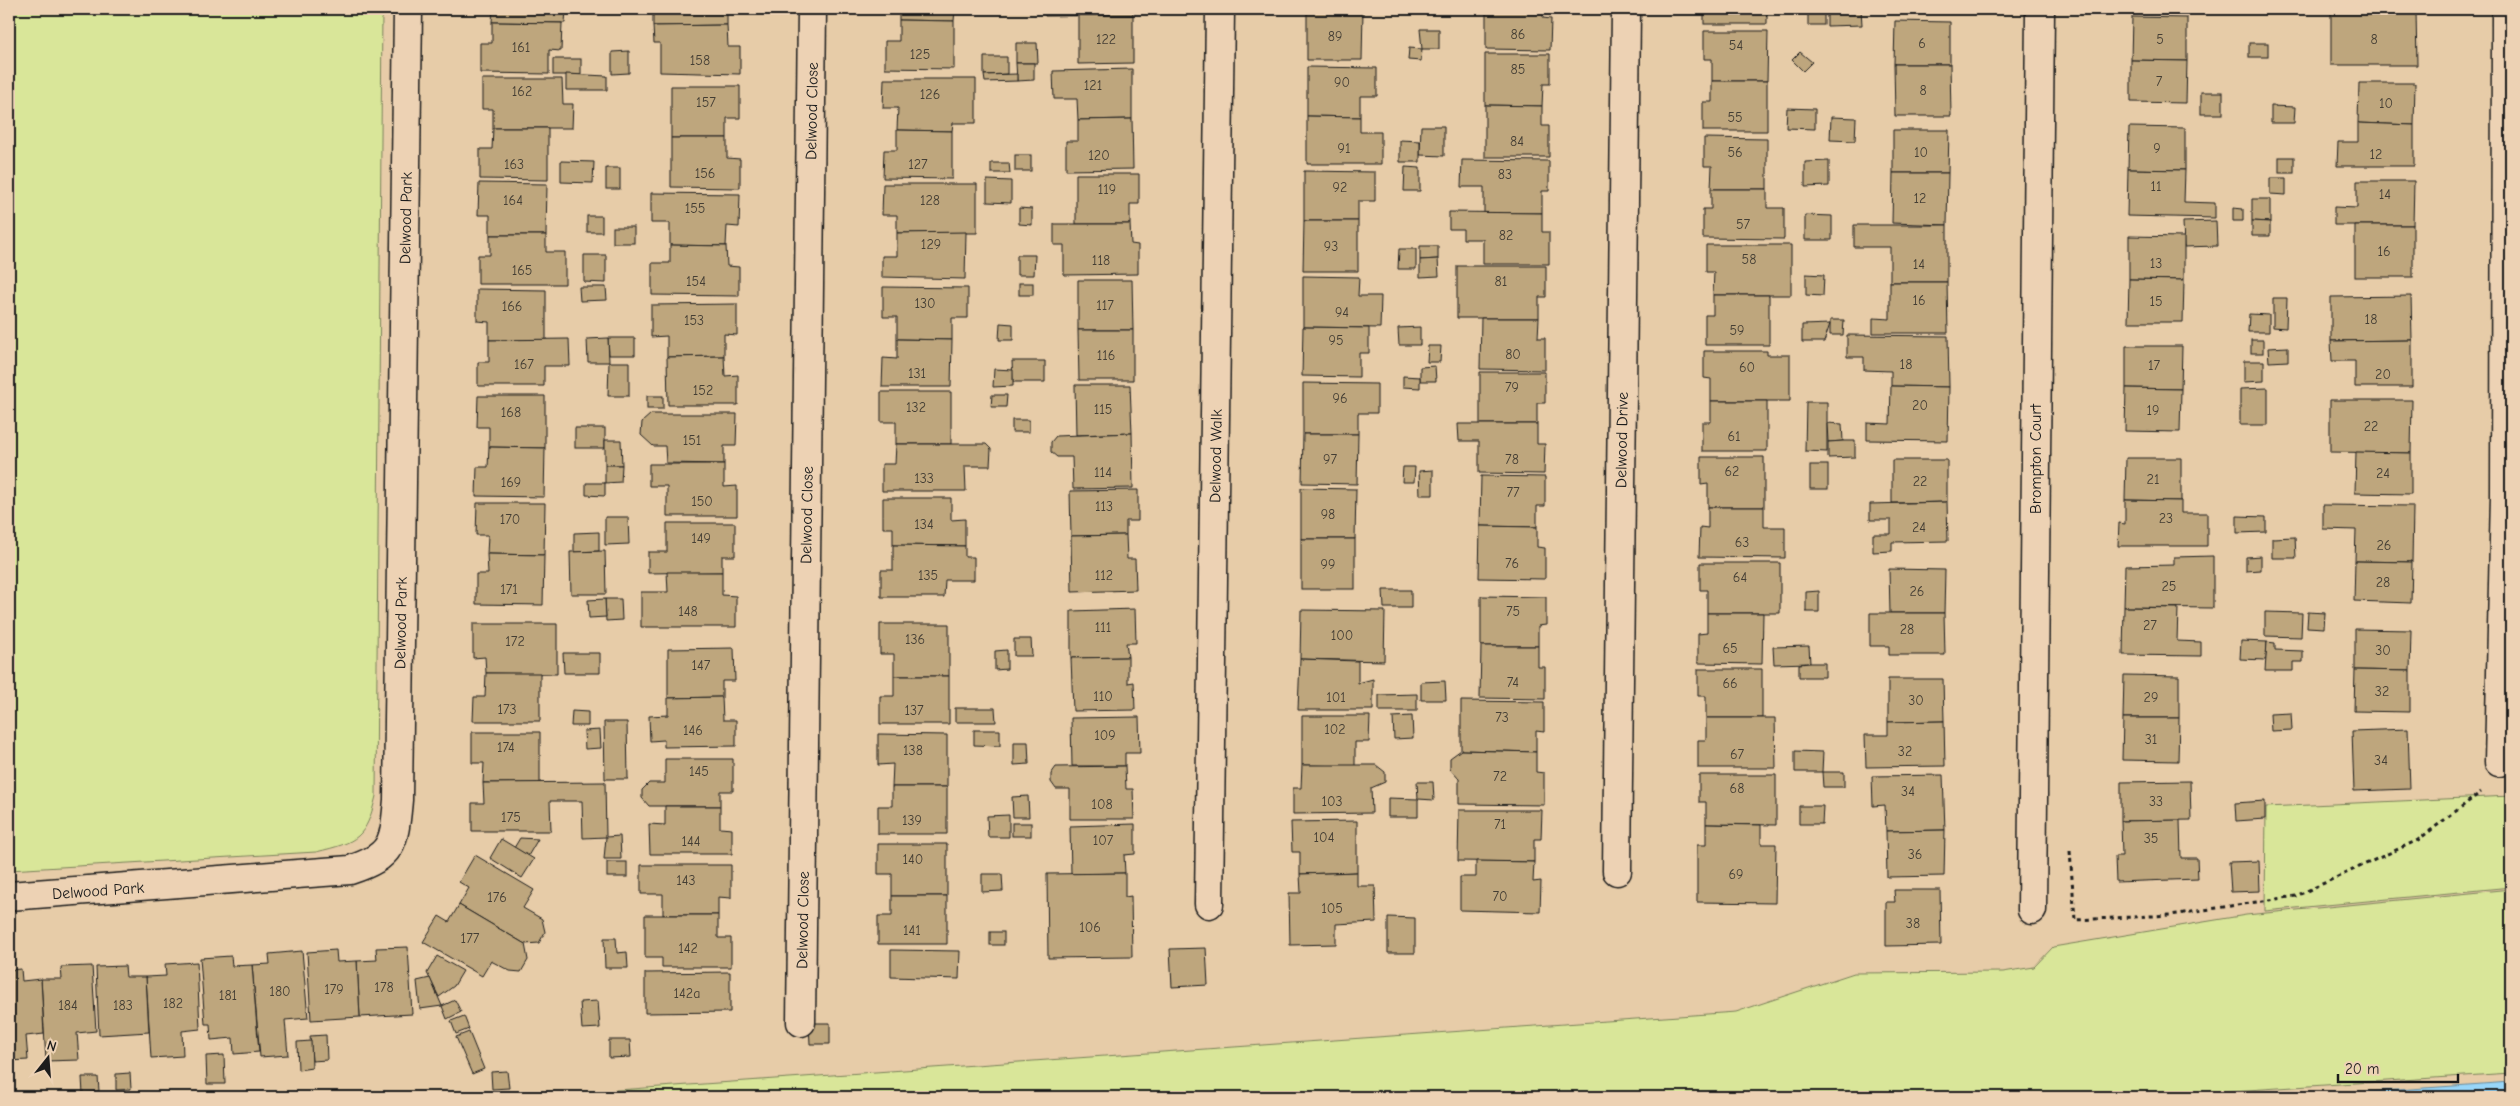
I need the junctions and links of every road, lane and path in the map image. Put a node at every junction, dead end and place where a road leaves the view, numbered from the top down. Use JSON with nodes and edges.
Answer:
{"nodes":[{"id":1,"x":408,"y":9,"type":"edge"},
{"id":2,"x":812,"y":9,"type":"edge"},
{"id":3,"x":1220,"y":9,"type":"edge"},
{"id":4,"x":1626,"y":9,"type":"edge"},
{"id":5,"x":2040,"y":9,"type":"edge"},
{"id":6,"x":2506,"y":9,"type":"edge"},
{"id":7,"x":2499,"y":762,"type":"dead end"},
{"id":8,"x":2489,"y":791,"type":"dead end"},
{"id":9,"x":2069,"y":849,"type":"dead end"},
{"id":10,"x":1617,"y":871,"type":"dead end"},
{"id":11,"x":9,"y":896,"type":"edge"},
{"id":12,"x":1209,"y":904,"type":"dead end"},
{"id":13,"x":2032,"y":910,"type":"dead end"},
{"id":14,"x":801,"y":1022,"type":"dead end"}],
"edges":[{"from":1,"to":11,"type":"street","name":"Delwood Park"},
{"from":2,"to":14,"type":"street","name":"Delwood Close"},
{"from":3,"to":12,"type":"street","name":"Delwood Walk"},
{"from":4,"to":10,"type":"street","name":"Delwood Drive"},
{"from":5,"to":13,"type":"street","name":"Brompton Court"},
{"from":6,"to":7,"type":"street"},
{"from":8,"to":9,"type":"path"}]}
